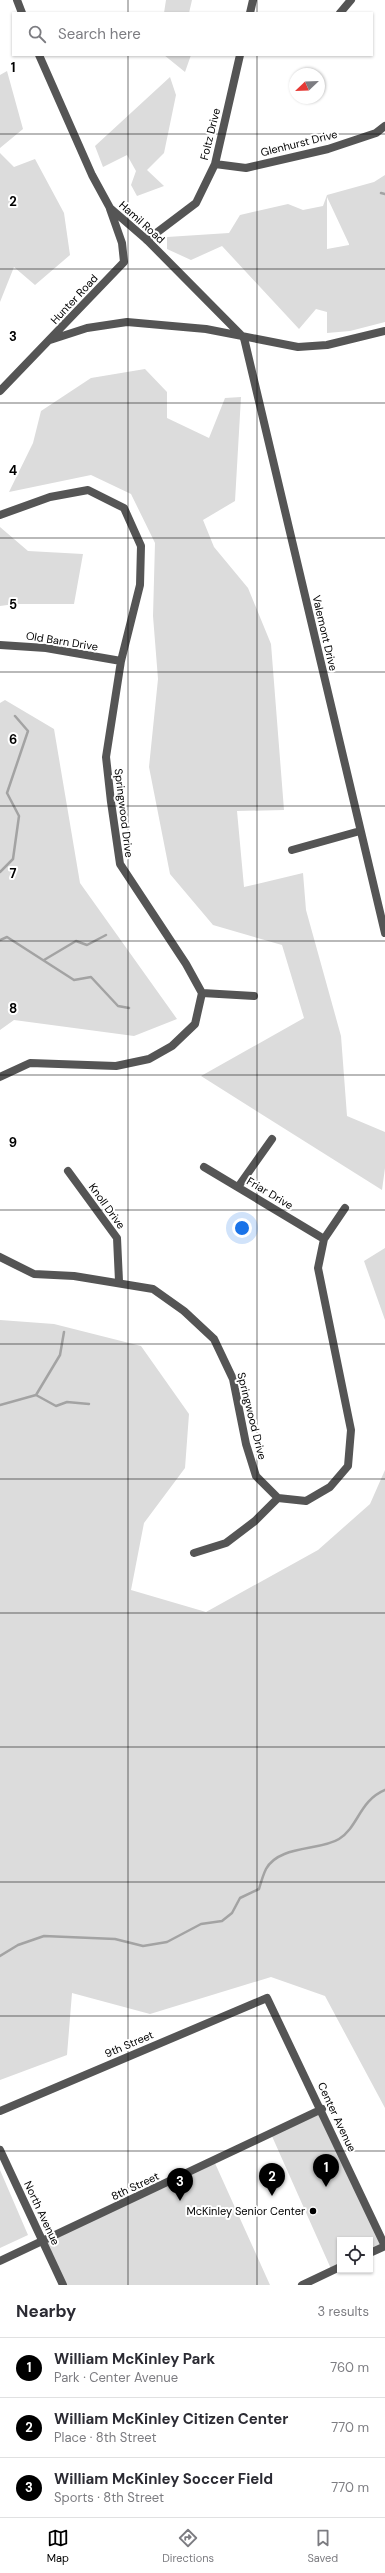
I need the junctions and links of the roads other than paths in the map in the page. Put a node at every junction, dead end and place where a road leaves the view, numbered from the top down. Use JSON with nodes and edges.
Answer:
{"nodes":[{"id":1,"x":17,"y":0,"type":"edge"},
{"id":2,"x":253,"y":0,"type":"edge"},
{"id":3,"x":351,"y":0,"type":"edge"},
{"id":4,"x":22,"y":12,"type":"edge"},
{"id":5,"x":250,"y":12,"type":"edge"},
{"id":6,"x":341,"y":12,"type":"edge"},
{"id":7,"x":39,"y":56,"type":"edge"},
{"id":8,"x":240,"y":56,"type":"edge"},
{"id":9,"x":385,"y":126,"type":"edge"},
{"id":10,"x":215,"y":164,"type":"junction"},
{"id":11,"x":110,"y":208,"type":"junction"},
{"id":12,"x":147,"y":240,"type":"junction"},
{"id":13,"x":385,"y":331,"type":"edge"},
{"id":14,"x":244,"y":338,"type":"junction"},
{"id":15,"x":50,"y":340,"type":"junction"},
{"id":16,"x":0,"y":392,"type":"edge"},
{"id":17,"x":0,"y":515,"type":"edge"},
{"id":18,"x":0,"y":645,"type":"edge"},
{"id":19,"x":121,"y":662,"type":"junction"},
{"id":20,"x":360,"y":831,"type":"junction"},
{"id":21,"x":292,"y":850,"type":"dead end"},
{"id":22,"x":385,"y":933,"type":"edge"},
{"id":23,"x":202,"y":993,"type":"junction"},
{"id":24,"x":254,"y":996,"type":"dead end"},
{"id":25,"x":0,"y":1077,"type":"edge"},
{"id":26,"x":272,"y":1140,"type":"dead end"},
{"id":27,"x":204,"y":1168,"type":"dead end"},
{"id":28,"x":68,"y":1171,"type":"dead end"},
{"id":29,"x":238,"y":1187,"type":"junction"},
{"id":30,"x":346,"y":1208,"type":"dead end"},
{"id":31,"x":324,"y":1239,"type":"junction"},
{"id":32,"x":0,"y":1257,"type":"edge"},
{"id":33,"x":119,"y":1281,"type":"junction"},
{"id":34,"x":278,"y":1498,"type":"junction"},
{"id":35,"x":194,"y":1553,"type":"dead end"},
{"id":36,"x":267,"y":1998,"type":"joint"},
{"id":37,"x":322,"y":2109,"type":"junction"},
{"id":38,"x":0,"y":2111,"type":"edge"},
{"id":39,"x":0,"y":2150,"type":"edge"},
{"id":40,"x":43,"y":2241,"type":"junction"},
{"id":41,"x":385,"y":2246,"type":"edge"},
{"id":42,"x":373,"y":2252,"type":"edge"},
{"id":43,"x":0,"y":2261,"type":"edge"},
{"id":44,"x":337,"y":2268,"type":"edge"},
{"id":45,"x":63,"y":2285,"type":"edge"},
{"id":46,"x":302,"y":2285,"type":"edge"}],
"edges":[{"from":1,"to":4,"type":"street"},
{"from":2,"to":5,"type":"street"},
{"from":3,"to":6,"type":"street"},
{"from":7,"to":11,"type":"street","name":"Hamil Road"},
{"from":8,"to":10,"type":"street","name":"Foltz Drive"},
{"from":9,"to":10,"type":"street","name":"Glenhurst Drive"},
{"from":10,"to":12,"type":"street","name":"Foltz Drive"},
{"from":11,"to":12,"type":"street","name":"Hamil Road"},
{"from":11,"to":15,"type":"street","name":"Hunter Road"},
{"from":12,"to":14,"type":"street","name":"Hamil Road"},
{"from":13,"to":14,"type":"street"},
{"from":14,"to":15,"type":"street"},
{"from":14,"to":20,"type":"street","name":"Valemont Drive"},
{"from":15,"to":16,"type":"street","name":"Hunter Road"},
{"from":17,"to":19,"type":"street","name":"Springwood Drive"},
{"from":18,"to":19,"type":"street","name":"Old Barn Drive"},
{"from":19,"to":23,"type":"street","name":"Springwood Drive"},
{"from":20,"to":21,"type":"street"},
{"from":20,"to":22,"type":"street","name":"Valemont Drive"},
{"from":23,"to":24,"type":"street"},
{"from":23,"to":25,"type":"street"},
{"from":26,"to":29,"type":"street"},
{"from":27,"to":29,"type":"street","name":"Friar Drive"},
{"from":28,"to":33,"type":"street","name":"Knoll Drive"},
{"from":29,"to":31,"type":"street","name":"Friar Drive"},
{"from":30,"to":31,"type":"street"},
{"from":31,"to":34,"type":"street"},
{"from":32,"to":33,"type":"street","name":"Springwood Drive"},
{"from":33,"to":34,"type":"street","name":"Springwood Drive"},
{"from":34,"to":35,"type":"street"},
{"from":36,"to":37,"type":"street","name":"Center Avenue"},
{"from":36,"to":38,"type":"street","name":"9th Street"},
{"from":37,"to":40,"type":"street","name":"8th Street"},
{"from":37,"to":41,"type":"street","name":"Center Avenue"},
{"from":39,"to":40,"type":"street","name":"North Avenue"},
{"from":40,"to":43,"type":"street","name":"8th Street"},
{"from":40,"to":45,"type":"street","name":"North Avenue"},
{"from":41,"to":42,"type":"street"},
{"from":44,"to":46,"type":"street"}]}
